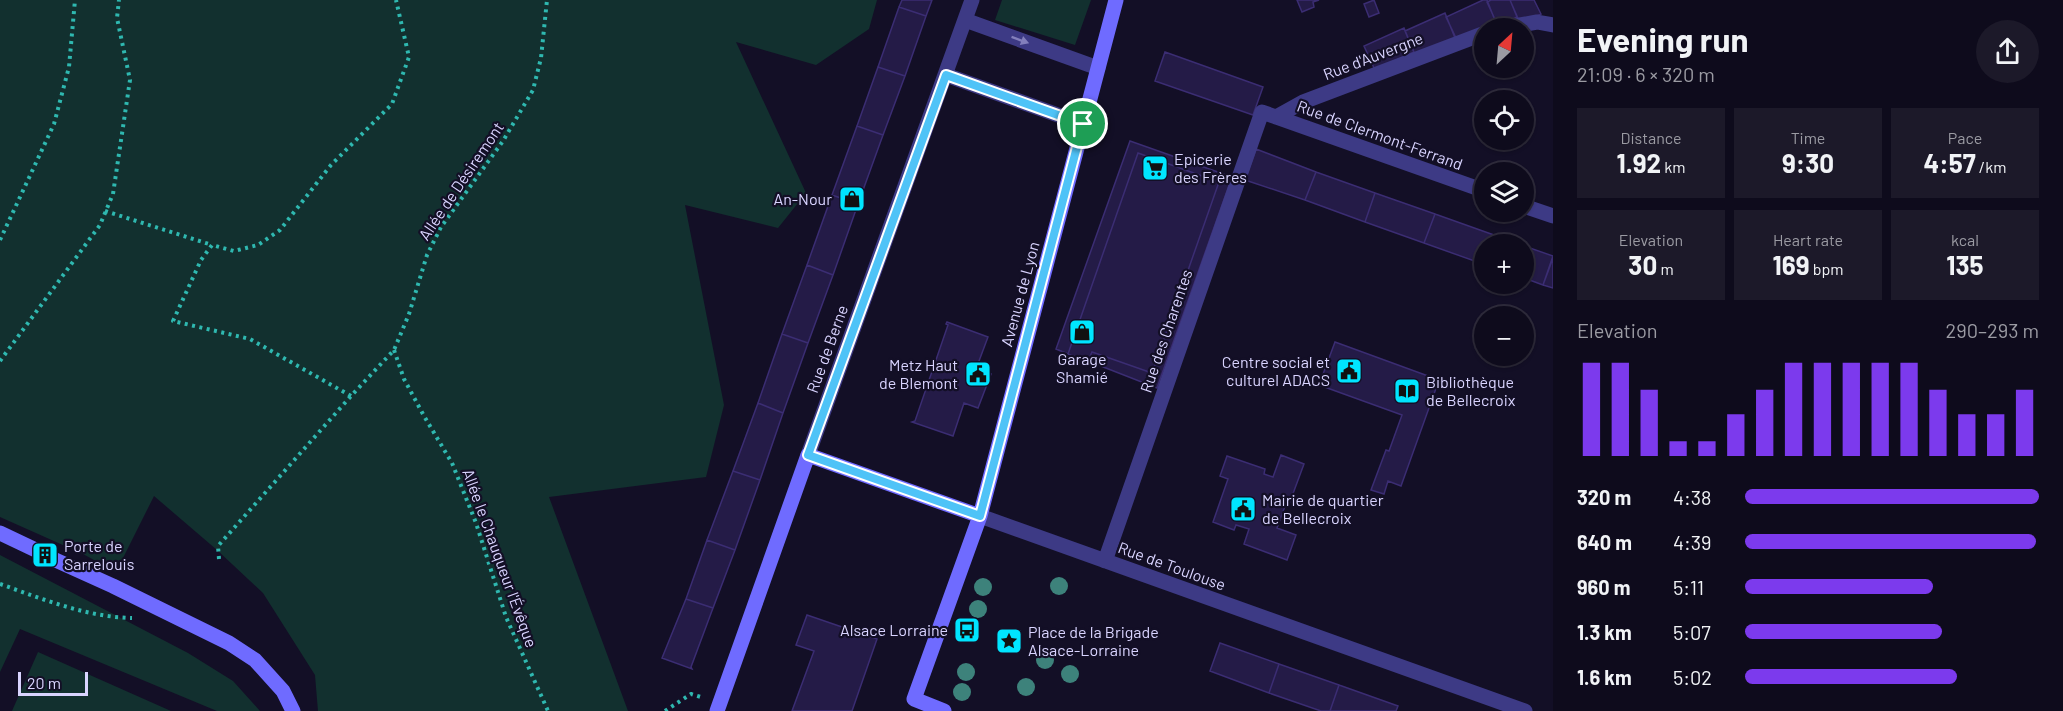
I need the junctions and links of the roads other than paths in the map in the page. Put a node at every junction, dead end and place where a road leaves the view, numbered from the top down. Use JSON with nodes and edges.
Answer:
{"nodes":[{"id":1,"x":972,"y":0,"type":"edge"},
{"id":2,"x":1116,"y":0,"type":"edge"},
{"id":3,"x":965,"y":20,"type":"junction"},
{"id":4,"x":1534,"y":23,"type":"edge"},
{"id":5,"x":1553,"y":25,"type":"edge"},
{"id":6,"x":1474,"y":37,"type":"edge"},
{"id":7,"x":1098,"y":68,"type":"junction"},
{"id":8,"x":946,"y":75,"type":"junction"},
{"id":9,"x":1269,"y":114,"type":"junction"},
{"id":10,"x":1083,"y":124,"type":"junction"},
{"id":11,"x":1474,"y":187,"type":"edge"},
{"id":12,"x":1534,"y":209,"type":"edge"},
{"id":13,"x":1553,"y":216,"type":"edge"},
{"id":14,"x":808,"y":455,"type":"junction"},
{"id":15,"x":980,"y":516,"type":"junction"},
{"id":16,"x":0,"y":533,"type":"edge"},
{"id":17,"x":1105,"y":561,"type":"junction"},
{"id":18,"x":912,"y":705,"type":"edge"},
{"id":19,"x":718,"y":707,"type":"edge"},
{"id":20,"x":293,"y":711,"type":"edge"},
{"id":21,"x":944,"y":711,"type":"edge"},
{"id":22,"x":1525,"y":711,"type":"edge"}],
"edges":[{"from":1,"to":3,"type":"street","name":"Rue de Berne"},
{"from":2,"to":7,"type":"street","name":"Avenue de Lyon"},
{"from":3,"to":7,"type":"street","one_way":true},
{"from":3,"to":8,"type":"street","name":"Rue de Berne"},
{"from":4,"to":5,"type":"street"},
{"from":6,"to":9,"type":"street","name":"Rue d'Auvergne"},
{"from":7,"to":10,"type":"street","name":"Avenue de Lyon"},
{"from":8,"to":10,"type":"street"},
{"from":8,"to":14,"type":"street","name":"Rue de Berne"},
{"from":9,"to":11,"type":"street","name":"Rue de Clermont-Ferrand"},
{"from":9,"to":17,"type":"street","name":"Rue des Charentes"},
{"from":10,"to":15,"type":"street","name":"Avenue de Lyon"},
{"from":12,"to":13,"type":"street"},
{"from":14,"to":15,"type":"street","name":"Rue de Toulouse"},
{"from":14,"to":19,"type":"street","name":"Rue de Berne"},
{"from":15,"to":17,"type":"street","name":"Rue de Toulouse"},
{"from":15,"to":18,"type":"street","name":"Avenue de Lyon"},
{"from":16,"to":20,"type":"street"},
{"from":17,"to":22,"type":"street","name":"Rue de Toulouse"},
{"from":18,"to":21,"type":"street"}]}
